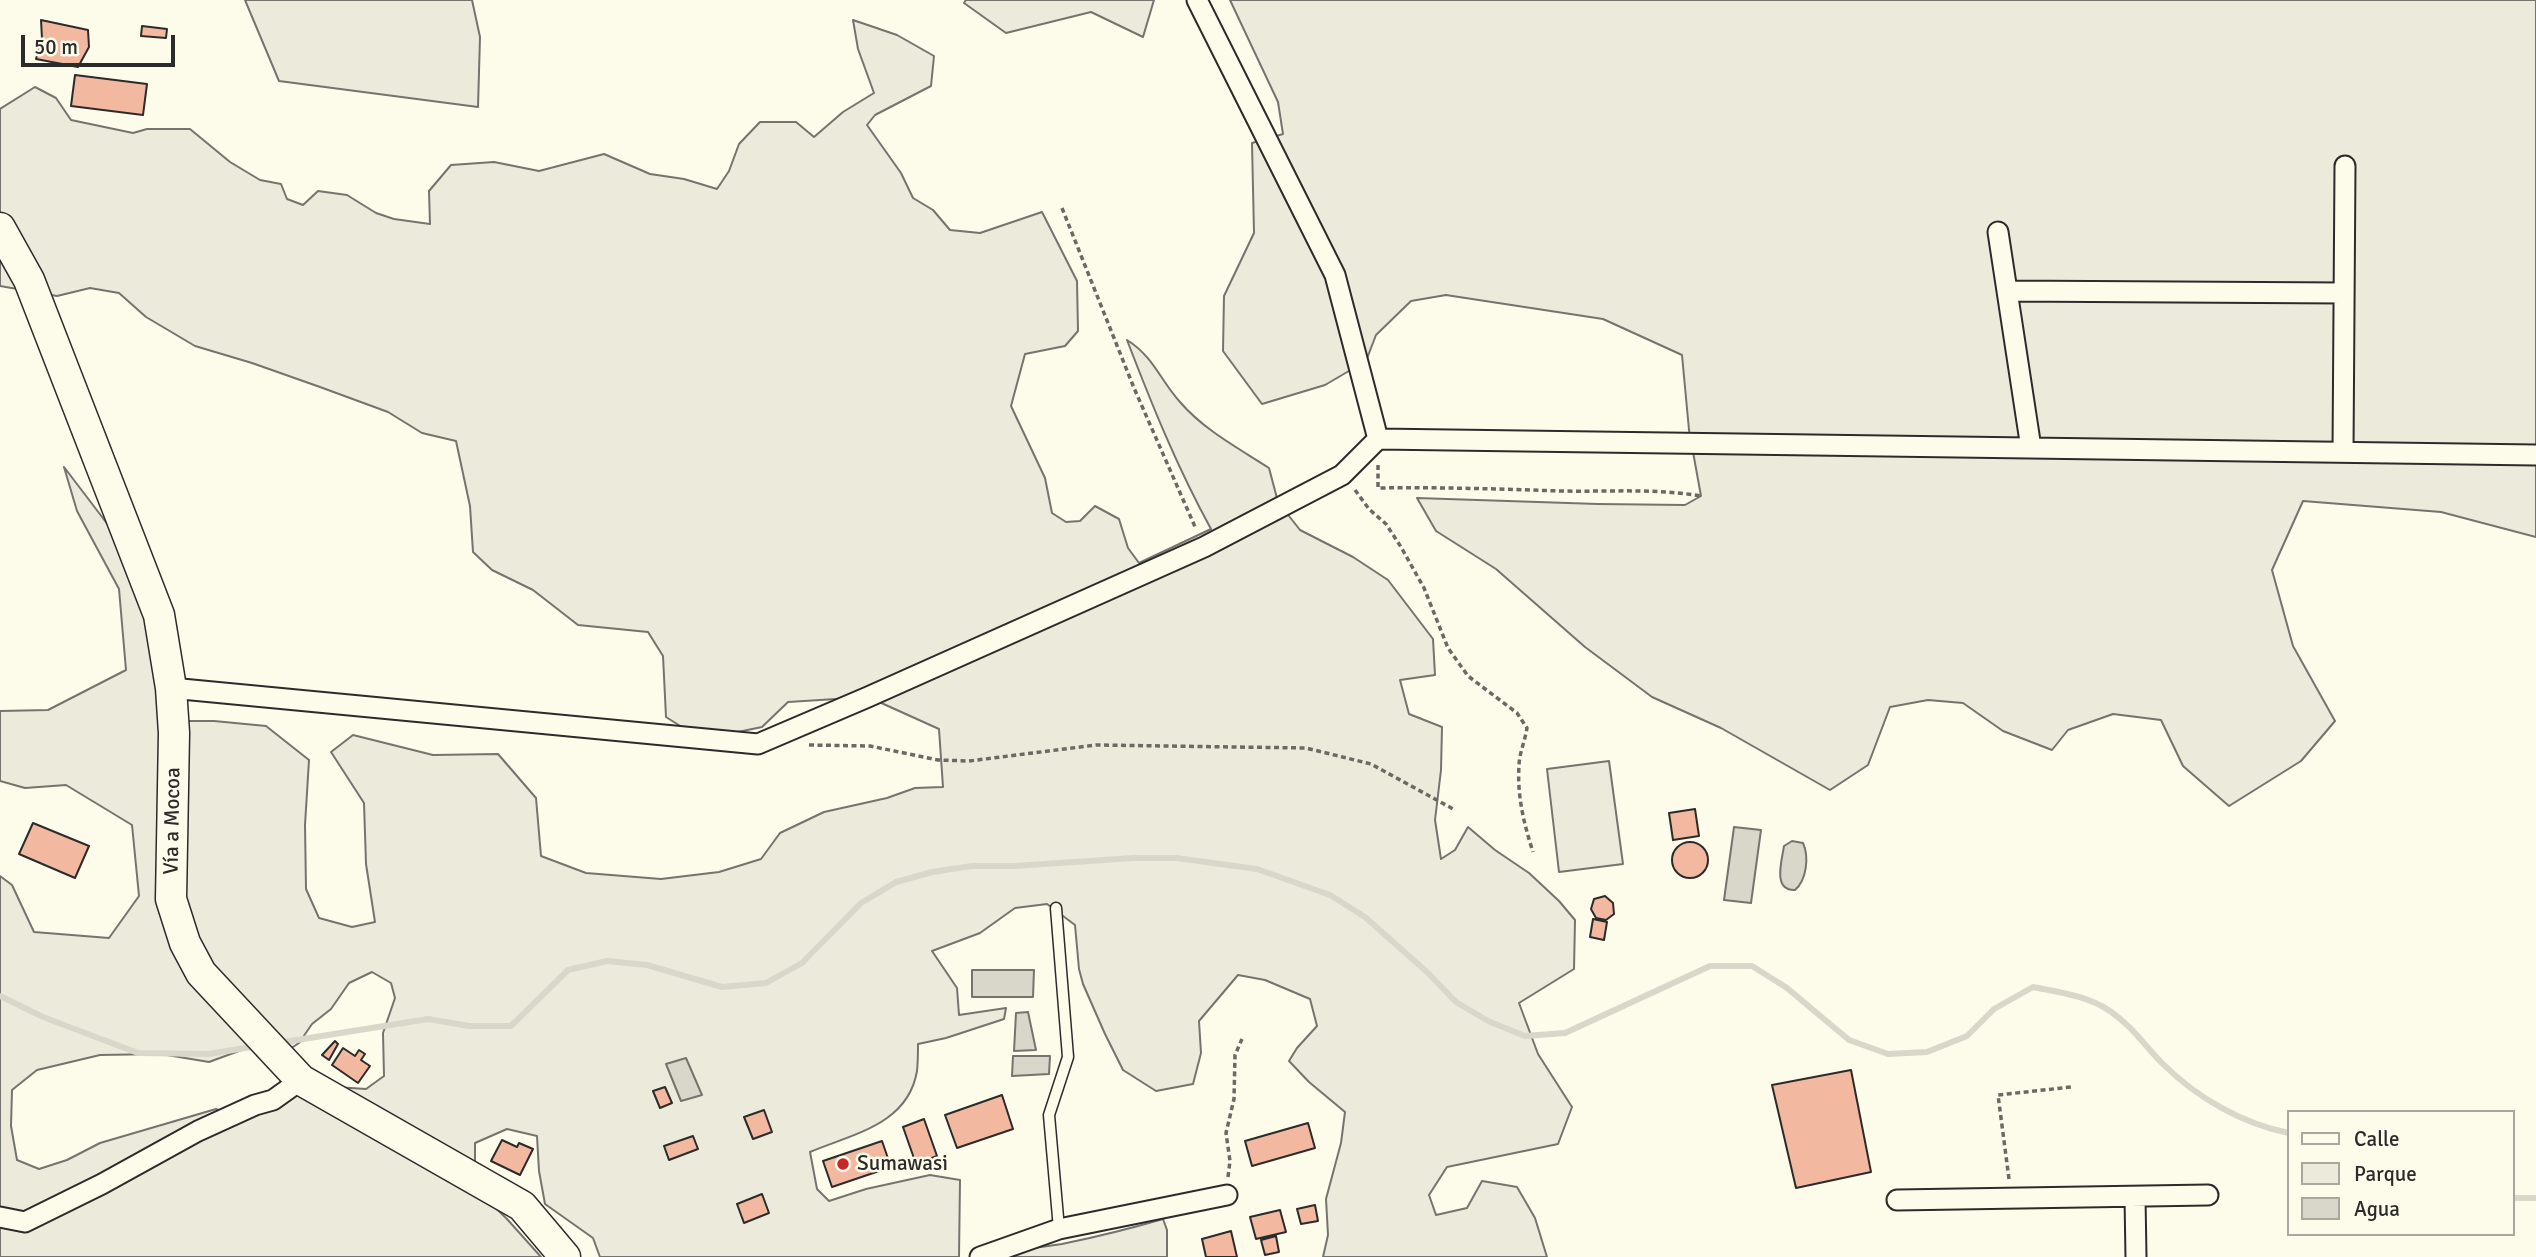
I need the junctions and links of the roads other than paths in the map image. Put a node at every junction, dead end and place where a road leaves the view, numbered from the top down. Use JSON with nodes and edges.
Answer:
{"nodes":[{"id":1,"x":1197,"y":0,"type":"edge"},
{"id":2,"x":2345,"y":166,"type":"dead end"},
{"id":3,"x":0,"y":228,"type":"edge"},
{"id":4,"x":1998,"y":232,"type":"dead end"},
{"id":5,"x":2007,"y":292,"type":"junction"},
{"id":6,"x":2344,"y":293,"type":"junction"},
{"id":7,"x":1378,"y":439,"type":"junction"},
{"id":8,"x":2031,"y":448,"type":"junction"},
{"id":9,"x":2343,"y":453,"type":"junction"},
{"id":10,"x":2536,"y":455,"type":"edge"},
{"id":11,"x":171,"y":688,"type":"junction"},
{"id":12,"x":1056,"y":908,"type":"dead end"},
{"id":13,"x":300,"y":1080,"type":"junction"},
{"id":14,"x":1227,"y":1195,"type":"road end"},
{"id":15,"x":2208,"y":1195,"type":"dead end"},
{"id":16,"x":2135,"y":1196,"type":"junction"},
{"id":17,"x":1896,"y":1200,"type":"dead end"},
{"id":18,"x":0,"y":1217,"type":"edge"},
{"id":19,"x":1059,"y":1229,"type":"junction"},
{"id":20,"x":565,"y":1257,"type":"edge"},
{"id":21,"x":980,"y":1257,"type":"edge"},
{"id":22,"x":2136,"y":1257,"type":"edge"}],
"edges":[{"from":1,"to":7,"type":"street"},
{"from":2,"to":6,"type":"street"},
{"from":3,"to":11,"type":"main road","name":"Vía a Mocoa"},
{"from":4,"to":5,"type":"street"},
{"from":5,"to":6,"type":"street"},
{"from":5,"to":8,"type":"street"},
{"from":6,"to":9,"type":"street"},
{"from":7,"to":8,"type":"street"},
{"from":7,"to":11,"type":"street"},
{"from":8,"to":9,"type":"street"},
{"from":9,"to":10,"type":"street"},
{"from":11,"to":13,"type":"main road","name":"Vía a Mocoa"},
{"from":12,"to":19,"type":"lane"},
{"from":13,"to":18,"type":"street"},
{"from":13,"to":20,"type":"main road","name":"Vía a Mocoa"},
{"from":14,"to":19,"type":"street"},
{"from":15,"to":16,"type":"street"},
{"from":16,"to":17,"type":"street"},
{"from":16,"to":22,"type":"street"},
{"from":19,"to":21,"type":"street"}]}
